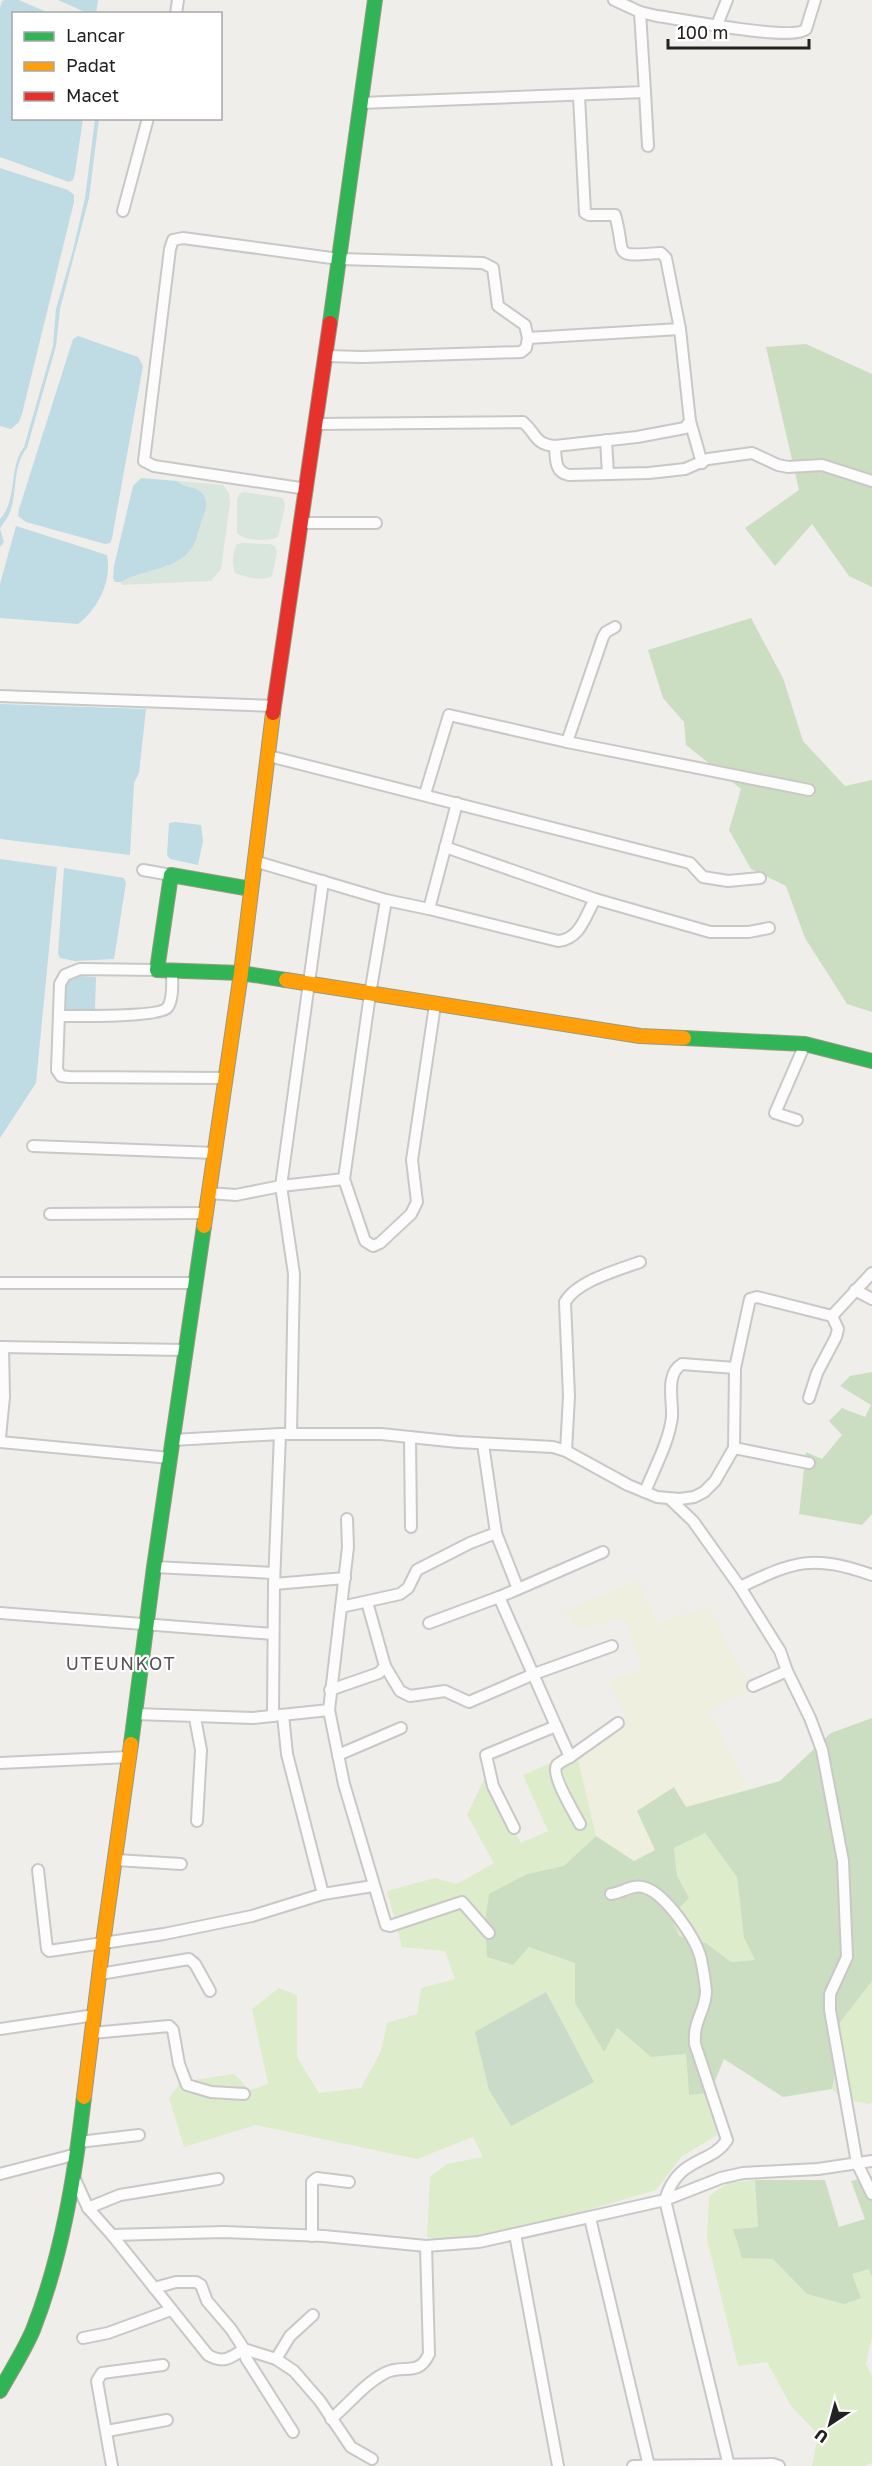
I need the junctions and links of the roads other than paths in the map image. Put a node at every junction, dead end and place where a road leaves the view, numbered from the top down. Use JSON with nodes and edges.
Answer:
{"nodes":[{"id":1,"x":375,"y":0,"type":"edge"},
{"id":2,"x":614,"y":0,"type":"edge"},
{"id":3,"x":727,"y":0,"type":"edge"},
{"id":4,"x":815,"y":0,"type":"edge"},
{"id":5,"x":640,"y":12,"type":"junction"},
{"id":6,"x":717,"y":25,"type":"junction"},
{"id":7,"x":645,"y":92,"type":"junction"},
{"id":8,"x":579,"y":96,"type":"junction"},
{"id":9,"x":360,"y":103,"type":"junction"},
{"id":10,"x":147,"y":120,"type":"edge"},
{"id":11,"x":648,"y":146,"type":"dead end"},
{"id":12,"x":123,"y":211,"type":"dead end"},
{"id":13,"x":339,"y":253,"type":"junction"},
{"id":14,"x":680,"y":329,"type":"junction"},
{"id":15,"x":528,"y":338,"type":"junction"},
{"id":16,"x":326,"y":356,"type":"junction"},
{"id":17,"x":690,"y":421,"type":"junction"},
{"id":18,"x":315,"y":424,"type":"junction"},
{"id":19,"x":606,"y":440,"type":"junction"},
{"id":20,"x":555,"y":446,"type":"junction"},
{"id":21,"x":702,"y":463,"type":"junction"},
{"id":22,"x":608,"y":474,"type":"junction"},
{"id":23,"x":872,"y":481,"type":"edge"},
{"id":24,"x":307,"y":489,"type":"junction"},
{"id":25,"x":302,"y":523,"type":"junction"},
{"id":26,"x":376,"y":523,"type":"dead end"},
{"id":27,"x":615,"y":627,"type":"dead end"},
{"id":28,"x":0,"y":696,"type":"edge"},
{"id":29,"x":274,"y":706,"type":"junction"},
{"id":30,"x":567,"y":742,"type":"junction"},
{"id":31,"x":269,"y":756,"type":"junction"},
{"id":32,"x":809,"y":790,"type":"dead end"},
{"id":33,"x":425,"y":794,"type":"junction"},
{"id":34,"x":457,"y":802,"type":"junction"},
{"id":35,"x":445,"y":847,"type":"junction"},
{"id":36,"x":254,"y":861,"type":"junction"},
{"id":37,"x":143,"y":870,"type":"dead end"},
{"id":38,"x":171,"y":875,"type":"junction"},
{"id":39,"x":760,"y":878,"type":"dead end"},
{"id":40,"x":323,"y":881,"type":"junction"},
{"id":41,"x":251,"y":889,"type":"junction"},
{"id":42,"x":595,"y":899,"type":"junction"},
{"id":43,"x":386,"y":900,"type":"junction"},
{"id":44,"x":429,"y":909,"type":"junction"},
{"id":45,"x":769,"y":928,"type":"dead end"},
{"id":46,"x":157,"y":970,"type":"junction"},
{"id":47,"x":172,"y":970,"type":"junction"},
{"id":48,"x":240,"y":973,"type":"junction"},
{"id":49,"x":309,"y":984,"type":"junction"},
{"id":50,"x":370,"y":994,"type":"junction"},
{"id":51,"x":435,"y":1005,"type":"junction"},
{"id":52,"x":59,"y":1016,"type":"junction"},
{"id":53,"x":805,"y":1044,"type":"junction"},
{"id":54,"x":872,"y":1061,"type":"edge"},
{"id":55,"x":224,"y":1078,"type":"junction"},
{"id":56,"x":797,"y":1120,"type":"dead end"},
{"id":57,"x":33,"y":1146,"type":"dead end"},
{"id":58,"x":215,"y":1153,"type":"junction"},
{"id":59,"x":344,"y":1179,"type":"junction"},
{"id":60,"x":281,"y":1186,"type":"junction"},
{"id":61,"x":208,"y":1193,"type":"junction"},
{"id":62,"x":50,"y":1214,"type":"dead end"},
{"id":63,"x":206,"y":1214,"type":"junction"},
{"id":64,"x":640,"y":1262,"type":"dead end"},
{"id":65,"x":872,"y":1273,"type":"edge"},
{"id":66,"x":0,"y":1283,"type":"edge"},
{"id":67,"x":194,"y":1283,"type":"junction"},
{"id":68,"x":855,"y":1290,"type":"junction"},
{"id":69,"x":872,"y":1299,"type":"edge"},
{"id":70,"x":832,"y":1316,"type":"junction"},
{"id":71,"x":2,"y":1347,"type":"edge"},
{"id":72,"x":185,"y":1350,"type":"junction"},
{"id":73,"x":735,"y":1368,"type":"junction"},
{"id":74,"x":809,"y":1398,"type":"dead end"},
{"id":75,"x":285,"y":1434,"type":"junction"},
{"id":76,"x":0,"y":1437,"type":"edge"},
{"id":77,"x":410,"y":1437,"type":"junction"},
{"id":78,"x":173,"y":1440,"type":"junction"},
{"id":79,"x":0,"y":1442,"type":"edge"},
{"id":80,"x":483,"y":1444,"type":"junction"},
{"id":81,"x":734,"y":1448,"type":"junction"},
{"id":82,"x":566,"y":1450,"type":"junction"},
{"id":83,"x":170,"y":1458,"type":"junction"},
{"id":84,"x":809,"y":1463,"type":"dead end"},
{"id":85,"x":645,"y":1492,"type":"junction"},
{"id":86,"x":671,"y":1500,"type":"junction"},
{"id":87,"x":347,"y":1519,"type":"dead end"},
{"id":88,"x":411,"y":1527,"type":"dead end"},
{"id":89,"x":496,"y":1533,"type":"junction"},
{"id":90,"x":603,"y":1552,"type":"dead end"},
{"id":91,"x":154,"y":1567,"type":"junction"},
{"id":92,"x":872,"y":1575,"type":"edge"},
{"id":93,"x":274,"y":1578,"type":"junction"},
{"id":94,"x":345,"y":1578,"type":"junction"},
{"id":95,"x":740,"y":1587,"type":"junction"},
{"id":96,"x":518,"y":1589,"type":"junction"},
{"id":97,"x":499,"y":1597,"type":"junction"},
{"id":98,"x":367,"y":1602,"type":"junction"},
{"id":99,"x":341,"y":1607,"type":"junction"},
{"id":100,"x":0,"y":1613,"type":"edge"},
{"id":101,"x":148,"y":1623,"type":"junction"},
{"id":102,"x":429,"y":1623,"type":"dead end"},
{"id":103,"x":273,"y":1634,"type":"junction"},
{"id":104,"x":612,"y":1646,"type":"dead end"},
{"id":105,"x":386,"y":1666,"type":"junction"},
{"id":106,"x":787,"y":1671,"type":"junction"},
{"id":107,"x":534,"y":1674,"type":"junction"},
{"id":108,"x":753,"y":1686,"type":"dead end"},
{"id":109,"x":330,"y":1690,"type":"junction"},
{"id":110,"x":329,"y":1710,"type":"junction"},
{"id":111,"x":135,"y":1714,"type":"junction"},
{"id":112,"x":278,"y":1716,"type":"junction"},
{"id":113,"x":195,"y":1718,"type":"junction"},
{"id":114,"x":618,"y":1723,"type":"dead end"},
{"id":115,"x":556,"y":1726,"type":"junction"},
{"id":116,"x":401,"y":1728,"type":"dead end"},
{"id":117,"x":338,"y":1755,"type":"junction"},
{"id":118,"x":129,"y":1757,"type":"junction"},
{"id":119,"x":570,"y":1757,"type":"junction"},
{"id":120,"x":0,"y":1763,"type":"edge"},
{"id":121,"x":197,"y":1821,"type":"dead end"},
{"id":122,"x":580,"y":1824,"type":"dead end"},
{"id":123,"x":514,"y":1828,"type":"dead end"},
{"id":124,"x":116,"y":1860,"type":"junction"},
{"id":125,"x":181,"y":1864,"type":"dead end"},
{"id":126,"x":38,"y":1870,"type":"dead end"},
{"id":127,"x":373,"y":1886,"type":"junction"},
{"id":128,"x":323,"y":1894,"type":"junction"},
{"id":129,"x":610,"y":1894,"type":"dead end"},
{"id":130,"x":489,"y":1933,"type":"dead end"},
{"id":131,"x":103,"y":1943,"type":"junction"},
{"id":132,"x":100,"y":1974,"type":"junction"},
{"id":133,"x":210,"y":1991,"type":"dead end"},
{"id":134,"x":95,"y":2015,"type":"junction"},
{"id":135,"x":0,"y":2029,"type":"edge"},
{"id":136,"x":92,"y":2033,"type":"junction"},
{"id":137,"x":244,"y":2094,"type":"dead end"},
{"id":138,"x":139,"y":2135,"type":"dead end"},
{"id":139,"x":78,"y":2148,"type":"junction"},
{"id":140,"x":872,"y":2161,"type":"edge"},
{"id":141,"x":856,"y":2163,"type":"junction"},
{"id":142,"x":0,"y":2174,"type":"edge"},
{"id":143,"x":73,"y":2175,"type":"junction"},
{"id":144,"x":218,"y":2179,"type":"dead end"},
{"id":145,"x":349,"y":2182,"type":"dead end"},
{"id":146,"x":872,"y":2194,"type":"edge"},
{"id":147,"x":665,"y":2200,"type":"junction"},
{"id":148,"x":88,"y":2208,"type":"junction"},
{"id":149,"x":590,"y":2218,"type":"junction"},
{"id":150,"x":515,"y":2234,"type":"junction"},
{"id":151,"x":112,"y":2235,"type":"junction"},
{"id":152,"x":312,"y":2236,"type":"junction"},
{"id":153,"x":426,"y":2246,"type":"junction"},
{"id":154,"x":154,"y":2288,"type":"junction"},
{"id":155,"x":171,"y":2310,"type":"junction"},
{"id":156,"x":313,"y":2315,"type":"dead end"},
{"id":157,"x":83,"y":2338,"type":"dead end"},
{"id":158,"x":244,"y":2349,"type":"junction"},
{"id":159,"x":276,"y":2359,"type":"junction"},
{"id":160,"x":163,"y":2365,"type":"dead end"},
{"id":161,"x":2,"y":2386,"type":"edge"},
{"id":162,"x":331,"y":2419,"type":"junction"},
{"id":163,"x":167,"y":2420,"type":"dead end"},
{"id":164,"x":107,"y":2431,"type":"junction"},
{"id":165,"x":292,"y":2432,"type":"dead end"},
{"id":166,"x":372,"y":2459,"type":"dead end"},
{"id":167,"x":112,"y":2466,"type":"edge"},
{"id":168,"x":558,"y":2466,"type":"edge"},
{"id":169,"x":633,"y":2466,"type":"edge"},
{"id":170,"x":649,"y":2466,"type":"edge"},
{"id":171,"x":729,"y":2466,"type":"edge"},
{"id":172,"x":779,"y":2466,"type":"edge"}],
"edges":[{"from":1,"to":9,"type":"street"},
{"from":2,"to":5,"type":"street"},
{"from":3,"to":6,"type":"street"},
{"from":4,"to":6,"type":"street"},
{"from":5,"to":6,"type":"street"},
{"from":5,"to":7,"type":"street"},
{"from":7,"to":8,"type":"street"},
{"from":7,"to":11,"type":"street"},
{"from":8,"to":9,"type":"street"},
{"from":8,"to":14,"type":"street"},
{"from":9,"to":13,"type":"street"},
{"from":10,"to":12,"type":"street"},
{"from":13,"to":15,"type":"street"},
{"from":13,"to":16,"type":"street"},
{"from":13,"to":24,"type":"street"},
{"from":14,"to":15,"type":"street"},
{"from":14,"to":17,"type":"street"},
{"from":15,"to":16,"type":"street"},
{"from":16,"to":18,"type":"street"},
{"from":17,"to":19,"type":"street"},
{"from":17,"to":21,"type":"street"},
{"from":18,"to":20,"type":"street"},
{"from":18,"to":24,"type":"street"},
{"from":19,"to":20,"type":"street"},
{"from":19,"to":22,"type":"street"},
{"from":20,"to":22,"type":"street"},
{"from":21,"to":22,"type":"street"},
{"from":21,"to":23,"type":"street"},
{"from":24,"to":25,"type":"street"},
{"from":25,"to":26,"type":"street"},
{"from":25,"to":29,"type":"street"},
{"from":27,"to":30,"type":"street"},
{"from":28,"to":29,"type":"street"},
{"from":29,"to":31,"type":"street"},
{"from":30,"to":32,"type":"street"},
{"from":30,"to":33,"type":"street"},
{"from":31,"to":33,"type":"street"},
{"from":31,"to":36,"type":"street"},
{"from":33,"to":34,"type":"street"},
{"from":34,"to":35,"type":"street"},
{"from":34,"to":39,"type":"street"},
{"from":35,"to":42,"type":"street"},
{"from":35,"to":44,"type":"street"},
{"from":36,"to":40,"type":"street"},
{"from":36,"to":41,"type":"street"},
{"from":37,"to":38,"type":"street"},
{"from":38,"to":41,"type":"street"},
{"from":38,"to":46,"type":"street"},
{"from":40,"to":43,"type":"street"},
{"from":40,"to":49,"type":"street"},
{"from":41,"to":48,"type":"street"},
{"from":42,"to":44,"type":"street"},
{"from":42,"to":45,"type":"street"},
{"from":43,"to":44,"type":"street"},
{"from":43,"to":50,"type":"street"},
{"from":46,"to":47,"type":"street"},
{"from":46,"to":52,"type":"street"},
{"from":47,"to":48,"type":"street"},
{"from":47,"to":52,"type":"street"},
{"from":48,"to":49,"type":"street"},
{"from":48,"to":55,"type":"street"},
{"from":49,"to":50,"type":"street"},
{"from":49,"to":60,"type":"street"},
{"from":50,"to":51,"type":"street"},
{"from":50,"to":59,"type":"street"},
{"from":51,"to":53,"type":"street"},
{"from":51,"to":59,"type":"street"},
{"from":52,"to":55,"type":"street"},
{"from":53,"to":54,"type":"street"},
{"from":53,"to":56,"type":"street"},
{"from":55,"to":58,"type":"street"},
{"from":57,"to":58,"type":"street"},
{"from":58,"to":61,"type":"street"},
{"from":59,"to":60,"type":"street"},
{"from":60,"to":61,"type":"street"},
{"from":60,"to":75,"type":"street"},
{"from":61,"to":63,"type":"street"},
{"from":62,"to":63,"type":"street"},
{"from":63,"to":67,"type":"street"},
{"from":64,"to":82,"type":"street"},
{"from":65,"to":68,"type":"street"},
{"from":66,"to":67,"type":"street"},
{"from":67,"to":72,"type":"street"},
{"from":68,"to":69,"type":"street"},
{"from":68,"to":70,"type":"street"},
{"from":70,"to":73,"type":"street"},
{"from":70,"to":74,"type":"street"},
{"from":71,"to":72,"type":"street"},
{"from":71,"to":76,"type":"street"},
{"from":72,"to":78,"type":"street"},
{"from":73,"to":81,"type":"street"},
{"from":73,"to":85,"type":"street"},
{"from":75,"to":77,"type":"street"},
{"from":75,"to":78,"type":"street"},
{"from":75,"to":93,"type":"street"},
{"from":77,"to":80,"type":"street"},
{"from":77,"to":88,"type":"street"},
{"from":78,"to":83,"type":"street"},
{"from":79,"to":83,"type":"street"},
{"from":80,"to":82,"type":"street"},
{"from":80,"to":89,"type":"street"},
{"from":81,"to":84,"type":"street"},
{"from":81,"to":86,"type":"street"},
{"from":82,"to":85,"type":"street"},
{"from":83,"to":91,"type":"street"},
{"from":85,"to":86,"type":"street"},
{"from":86,"to":95,"type":"street"},
{"from":87,"to":94,"type":"street"},
{"from":89,"to":96,"type":"street"},
{"from":89,"to":98,"type":"street"},
{"from":90,"to":96,"type":"street"},
{"from":91,"to":93,"type":"street"},
{"from":91,"to":101,"type":"street"},
{"from":92,"to":95,"type":"street"},
{"from":93,"to":94,"type":"street"},
{"from":93,"to":103,"type":"street"},
{"from":94,"to":99,"type":"street"},
{"from":95,"to":106,"type":"street"},
{"from":96,"to":97,"type":"street"},
{"from":97,"to":102,"type":"street"},
{"from":97,"to":107,"type":"street"},
{"from":98,"to":99,"type":"street"},
{"from":98,"to":105,"type":"street"},
{"from":99,"to":109,"type":"street"},
{"from":100,"to":101,"type":"street"},
{"from":101,"to":103,"type":"street"},
{"from":101,"to":111,"type":"street"},
{"from":103,"to":112,"type":"street"},
{"from":104,"to":107,"type":"street"},
{"from":105,"to":107,"type":"street"},
{"from":105,"to":109,"type":"street"},
{"from":106,"to":108,"type":"street"},
{"from":106,"to":141,"type":"street"},
{"from":107,"to":115,"type":"street"},
{"from":109,"to":110,"type":"street"},
{"from":110,"to":112,"type":"street"},
{"from":110,"to":117,"type":"street"},
{"from":111,"to":113,"type":"street"},
{"from":111,"to":118,"type":"street"},
{"from":112,"to":113,"type":"street"},
{"from":112,"to":128,"type":"street"},
{"from":113,"to":121,"type":"street"},
{"from":114,"to":119,"type":"street"},
{"from":115,"to":119,"type":"street"},
{"from":115,"to":123,"type":"street"},
{"from":116,"to":117,"type":"street"},
{"from":117,"to":127,"type":"street"},
{"from":118,"to":120,"type":"street"},
{"from":118,"to":124,"type":"street"},
{"from":119,"to":122,"type":"street"},
{"from":124,"to":125,"type":"street"},
{"from":124,"to":131,"type":"street"},
{"from":126,"to":131,"type":"street"},
{"from":127,"to":128,"type":"street"},
{"from":127,"to":130,"type":"street"},
{"from":128,"to":131,"type":"street"},
{"from":129,"to":147,"type":"street"},
{"from":131,"to":132,"type":"street"},
{"from":132,"to":133,"type":"street"},
{"from":132,"to":134,"type":"street"},
{"from":134,"to":135,"type":"street"},
{"from":134,"to":136,"type":"street"},
{"from":136,"to":137,"type":"street"},
{"from":136,"to":139,"type":"street"},
{"from":138,"to":139,"type":"street"},
{"from":139,"to":142,"type":"street"},
{"from":139,"to":143,"type":"street"},
{"from":140,"to":141,"type":"street"},
{"from":141,"to":146,"type":"street"},
{"from":141,"to":147,"type":"street"},
{"from":143,"to":148,"type":"street"},
{"from":143,"to":161,"type":"street"},
{"from":144,"to":148,"type":"street"},
{"from":145,"to":152,"type":"street"},
{"from":147,"to":149,"type":"street"},
{"from":147,"to":171,"type":"street"},
{"from":148,"to":151,"type":"street"},
{"from":149,"to":150,"type":"street"},
{"from":149,"to":170,"type":"street"},
{"from":150,"to":153,"type":"street"},
{"from":150,"to":168,"type":"street"},
{"from":151,"to":152,"type":"street"},
{"from":151,"to":154,"type":"street"},
{"from":152,"to":153,"type":"street"},
{"from":153,"to":162,"type":"street"},
{"from":154,"to":155,"type":"street"},
{"from":154,"to":158,"type":"street"},
{"from":155,"to":157,"type":"street"},
{"from":155,"to":158,"type":"street"},
{"from":156,"to":159,"type":"street"},
{"from":158,"to":159,"type":"street"},
{"from":158,"to":165,"type":"street"},
{"from":159,"to":162,"type":"street"},
{"from":160,"to":164,"type":"street"},
{"from":162,"to":166,"type":"street"},
{"from":163,"to":164,"type":"street"},
{"from":164,"to":167,"type":"street"},
{"from":169,"to":170,"type":"street"},
{"from":170,"to":171,"type":"street"},
{"from":171,"to":172,"type":"street"}]}
